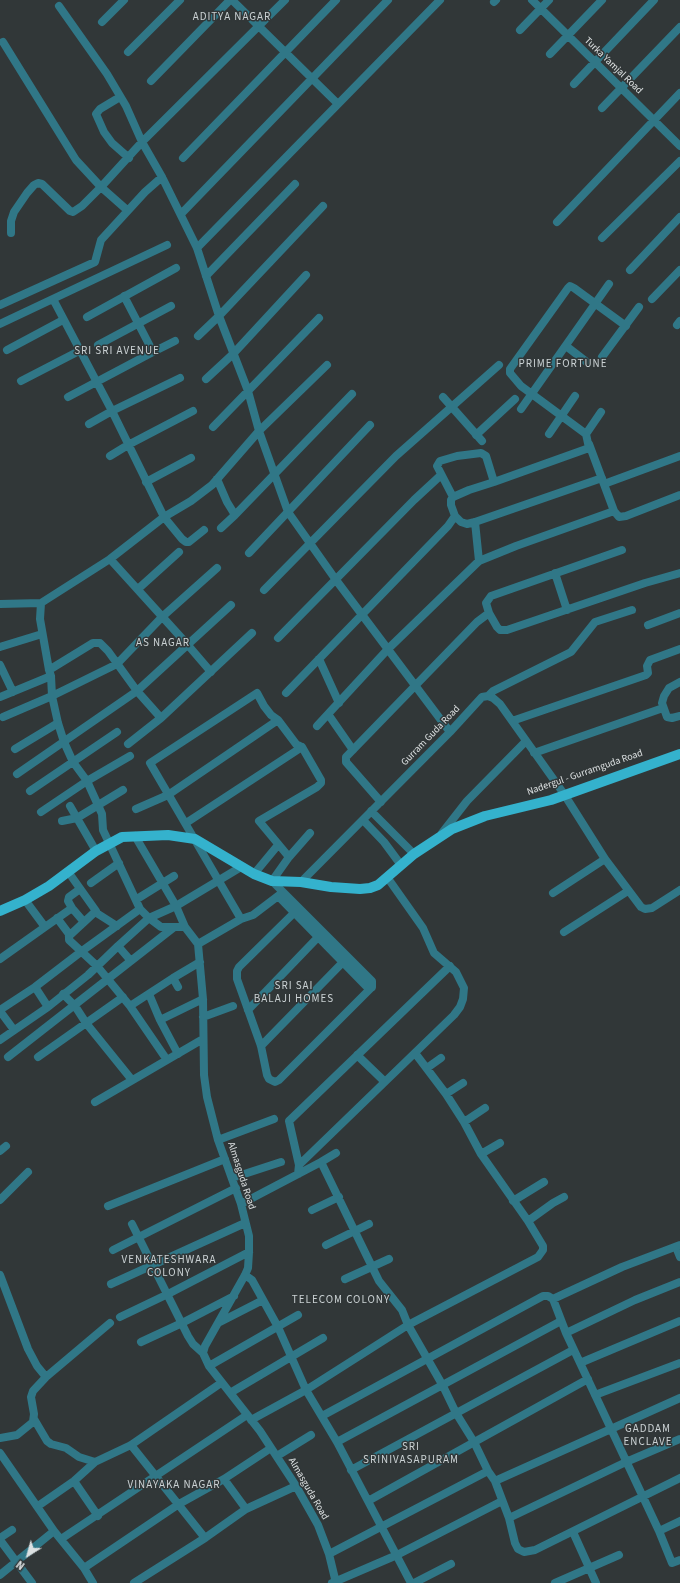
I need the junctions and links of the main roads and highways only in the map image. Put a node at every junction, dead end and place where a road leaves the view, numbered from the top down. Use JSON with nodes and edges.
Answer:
{"nodes":[{"id":1,"x":680,"y":754,"type":"edge"},
{"id":2,"x":0,"y":911,"type":"edge"}],
"edges":[{"from":1,"to":2,"type":"main road","name":"Nadergul - Gurramguda Road"}]}
